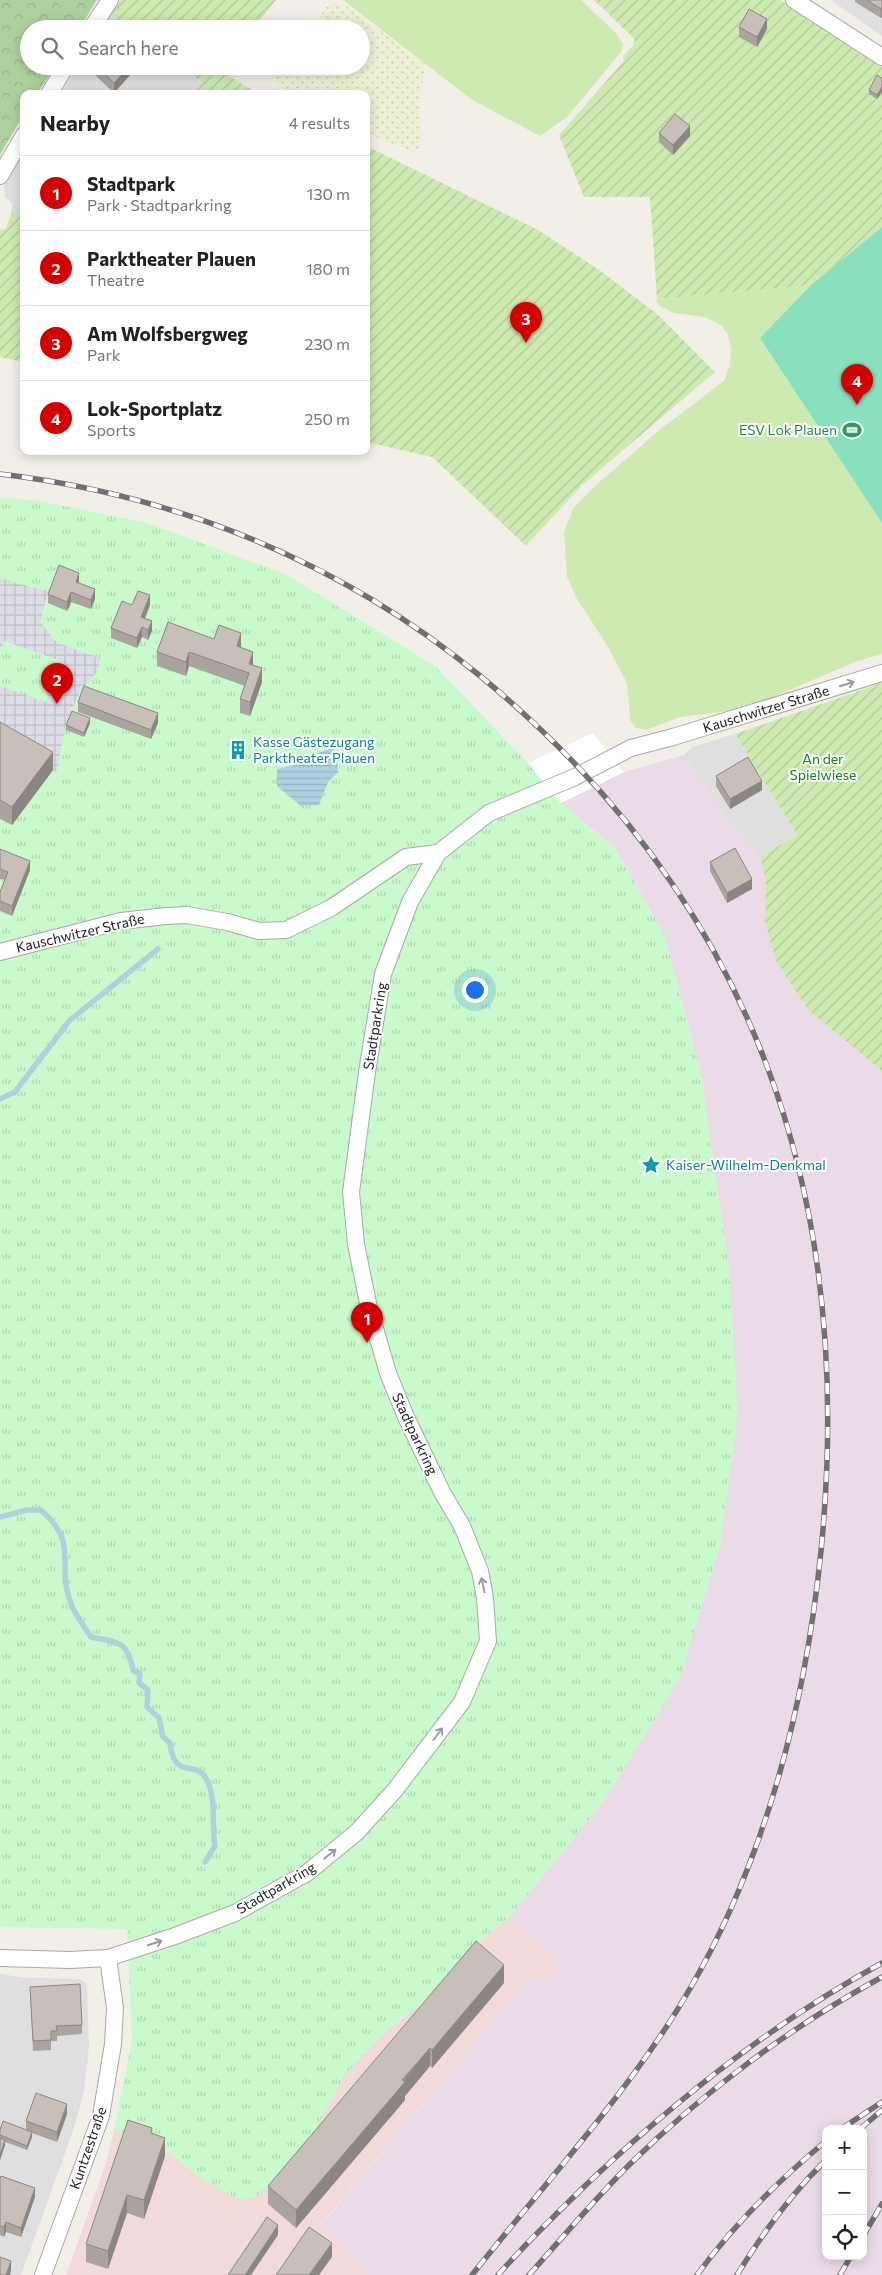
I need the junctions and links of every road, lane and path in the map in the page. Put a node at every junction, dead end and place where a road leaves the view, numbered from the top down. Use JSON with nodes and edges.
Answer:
{"nodes":[{"id":1,"x":110,"y":0,"type":"edge"},
{"id":2,"x":794,"y":0,"type":"edge"},
{"id":3,"x":97,"y":20,"type":"edge"},
{"id":4,"x":882,"y":57,"type":"edge"},
{"id":5,"x":61,"y":75,"type":"edge"},
{"id":6,"x":51,"y":90,"type":"edge"},
{"id":7,"x":20,"y":142,"type":"edge"},
{"id":8,"x":0,"y":176,"type":"edge"},
{"id":9,"x":882,"y":673,"type":"edge"},
{"id":10,"x":649,"y":743,"type":"joint"},
{"id":11,"x":438,"y":853,"type":"junction"},
{"id":12,"x":0,"y":952,"type":"edge"},
{"id":13,"x":0,"y":1958,"type":"edge"},
{"id":14,"x":108,"y":1958,"type":"junction"},
{"id":15,"x":43,"y":2275,"type":"edge"}],
"edges":[{"from":1,"to":3,"type":"street"},
{"from":2,"to":4,"type":"street"},
{"from":5,"to":6,"type":"street"},
{"from":7,"to":8,"type":"street"},
{"from":10,"to":9,"type":"street","name":"Kauschwitzer Straße","one_way":true},
{"from":10,"to":11,"type":"street","name":"Stadtparkring"},
{"from":11,"to":12,"type":"street","name":"Kauschwitzer Straße"},
{"from":14,"to":11,"type":"street","name":"Stadtparkring","one_way":true},
{"from":13,"to":14,"type":"street","name":"Stadtparkring"},
{"from":14,"to":15,"type":"street","name":"Kuntzestraße"}]}
